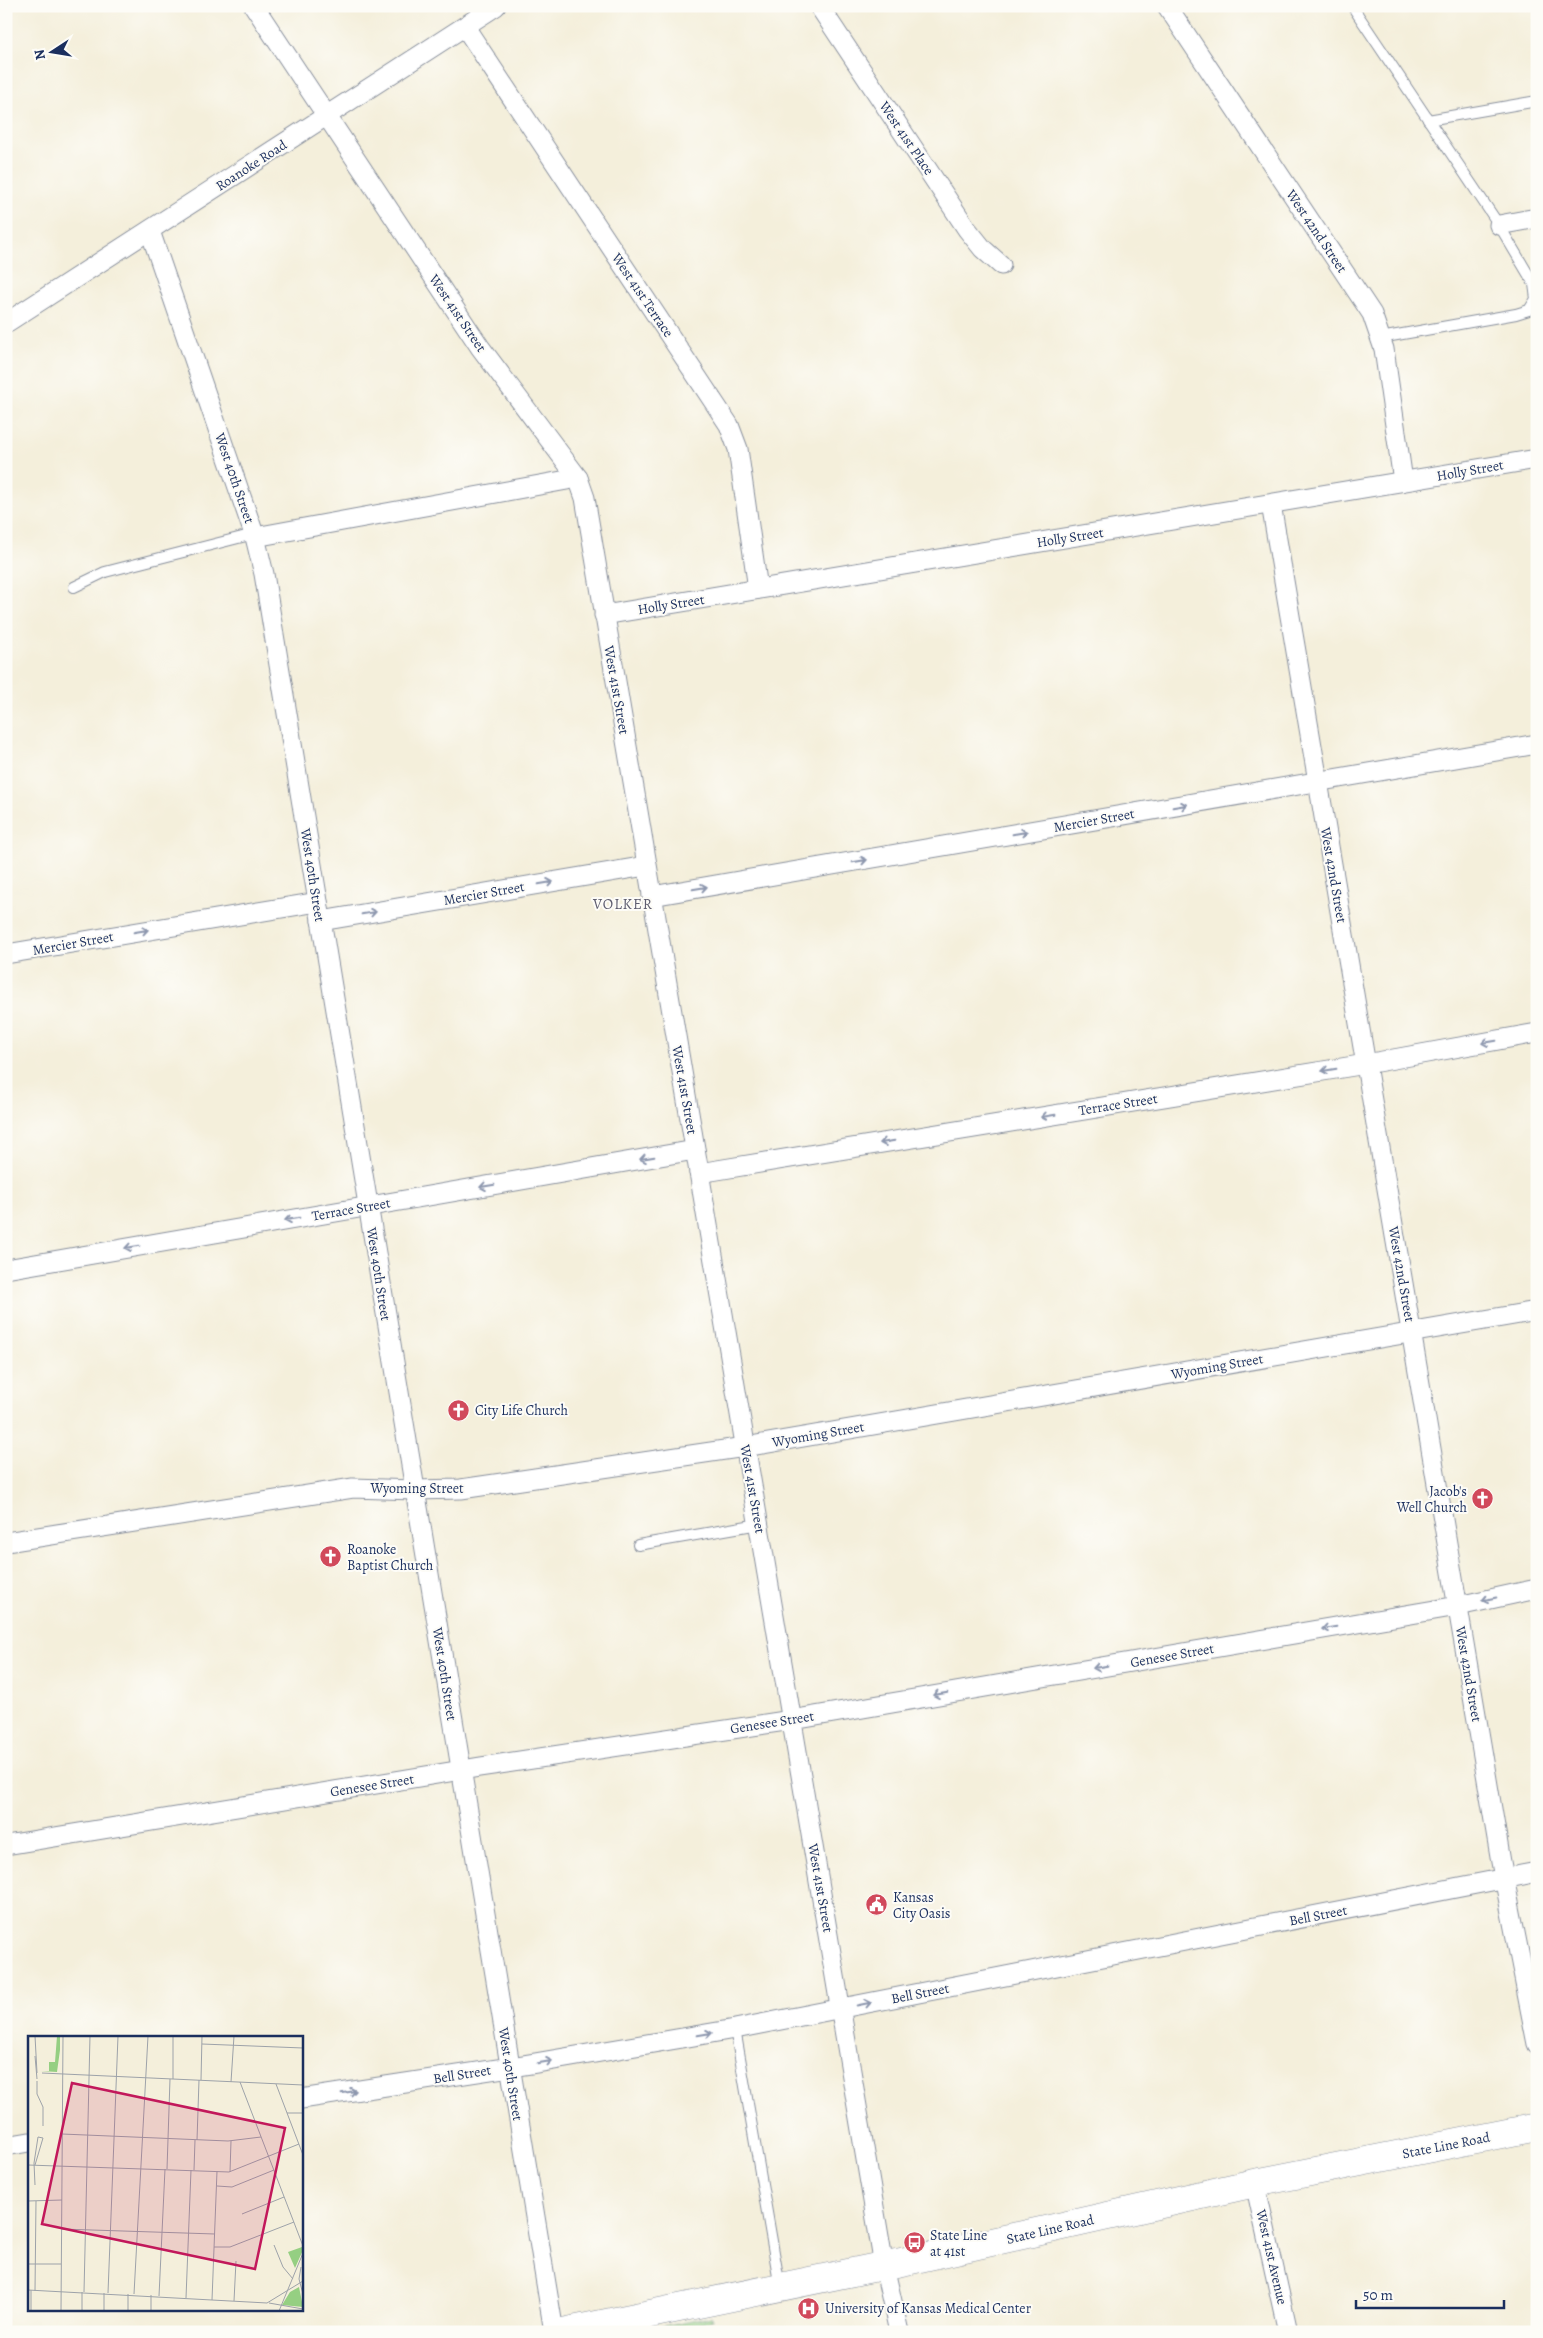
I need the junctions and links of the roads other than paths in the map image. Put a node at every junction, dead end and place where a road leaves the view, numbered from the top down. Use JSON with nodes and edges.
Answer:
{"nodes":[{"id":1,"x":254,"y":6,"type":"edge"},
{"id":2,"x":496,"y":6,"type":"edge"},
{"id":3,"x":819,"y":6,"type":"edge"},
{"id":4,"x":1167,"y":6,"type":"edge"},
{"id":5,"x":1352,"y":6,"type":"edge"},
{"id":6,"x":465,"y":27,"type":"junction"},
{"id":7,"x":1537,"y":101,"type":"edge"},
{"id":8,"x":327,"y":116,"type":"junction"},
{"id":9,"x":1428,"y":120,"type":"junction"},
{"id":10,"x":1537,"y":218,"type":"edge"},
{"id":11,"x":1499,"y":225,"type":"junction"},
{"id":12,"x":150,"y":231,"type":"junction"},
{"id":13,"x":1001,"y":265,"type":"dead end"},
{"id":14,"x":6,"y":323,"type":"edge"},
{"id":15,"x":1380,"y":338,"type":"junction"},
{"id":16,"x":1537,"y":458,"type":"edge"},
{"id":17,"x":578,"y":478,"type":"junction"},
{"id":18,"x":1403,"y":481,"type":"junction"},
{"id":19,"x":1271,"y":504,"type":"junction"},
{"id":20,"x":254,"y":535,"type":"junction"},
{"id":21,"x":74,"y":587,"type":"dead end"},
{"id":22,"x":758,"y":589,"type":"junction"},
{"id":23,"x":604,"y":615,"type":"junction"},
{"id":24,"x":1537,"y":744,"type":"edge"},
{"id":25,"x":1318,"y":782,"type":"junction"},
{"id":26,"x":646,"y":866,"type":"junction"},
{"id":27,"x":652,"y":896,"type":"junction"},
{"id":28,"x":318,"y":902,"type":"junction"},
{"id":29,"x":321,"y":921,"type":"junction"},
{"id":30,"x":6,"y":954,"type":"edge"},
{"id":31,"x":1537,"y":1033,"type":"edge"},
{"id":32,"x":1366,"y":1064,"type":"junction"},
{"id":33,"x":695,"y":1150,"type":"junction"},
{"id":34,"x":698,"y":1173,"type":"junction"},
{"id":35,"x":368,"y":1206,"type":"junction"},
{"id":36,"x":6,"y":1269,"type":"edge"},
{"id":37,"x":1537,"y":1311,"type":"edge"},
{"id":38,"x":1412,"y":1333,"type":"junction"},
{"id":39,"x":745,"y":1447,"type":"junction"},
{"id":40,"x":414,"y":1490,"type":"junction"},
{"id":41,"x":759,"y":1524,"type":"junction"},
{"id":42,"x":6,"y":1542,"type":"edge"},
{"id":43,"x":638,"y":1545,"type":"dead end"},
{"id":44,"x":1537,"y":1589,"type":"edge"},
{"id":45,"x":1458,"y":1606,"type":"junction"},
{"id":46,"x":792,"y":1720,"type":"junction"},
{"id":47,"x":461,"y":1771,"type":"junction"},
{"id":48,"x":6,"y":1845,"type":"edge"},
{"id":49,"x":1537,"y":1872,"type":"edge"},
{"id":50,"x":1504,"y":1879,"type":"junction"},
{"id":51,"x":841,"y":2009,"type":"junction"},
{"id":52,"x":735,"y":2029,"type":"junction"},
{"id":53,"x":1537,"y":2044,"type":"edge"},
{"id":54,"x":510,"y":2067,"type":"junction"},
{"id":55,"x":302,"y":2099,"type":"edge"},
{"id":56,"x":1537,"y":2127,"type":"edge"},
{"id":57,"x":28,"y":2142,"type":"edge"},
{"id":58,"x":6,"y":2146,"type":"edge"},
{"id":59,"x":1255,"y":2183,"type":"junction"},
{"id":60,"x":884,"y":2266,"type":"junction"},
{"id":61,"x":780,"y":2288,"type":"junction"},
{"id":62,"x":554,"y":2332,"type":"edge"},
{"id":63,"x":563,"y":2332,"type":"edge"},
{"id":64,"x":898,"y":2332,"type":"edge"},
{"id":65,"x":1288,"y":2332,"type":"edge"}],
"edges":[{"from":1,"to":8,"type":"street","name":"West 41st Street"},
{"from":2,"to":6,"type":"street","name":"Roanoke Road"},
{"from":3,"to":13,"type":"street","name":"West 41st Place"},
{"from":4,"to":15,"type":"street","name":"West 42nd Street"},
{"from":5,"to":9,"type":"lane"},
{"from":6,"to":8,"type":"street","name":"Roanoke Road"},
{"from":6,"to":22,"type":"street","name":"West 41st Terrace"},
{"from":7,"to":9,"type":"lane"},
{"from":8,"to":12,"type":"street","name":"Roanoke Road"},
{"from":8,"to":17,"type":"street","name":"West 41st Street"},
{"from":9,"to":11,"type":"lane"},
{"from":10,"to":11,"type":"street"},
{"from":11,"to":15,"type":"lane"},
{"from":12,"to":14,"type":"street","name":"Roanoke Road"},
{"from":12,"to":20,"type":"street","name":"West 40th Street"},
{"from":15,"to":18,"type":"street","name":"West 42nd Street"},
{"from":16,"to":18,"type":"street","name":"Holly Street"},
{"from":17,"to":20,"type":"street"},
{"from":17,"to":23,"type":"street","name":"West 41st Street"},
{"from":18,"to":19,"type":"street","name":"Holly Street"},
{"from":19,"to":22,"type":"street","name":"Holly Street"},
{"from":19,"to":25,"type":"street","name":"West 42nd Street"},
{"from":20,"to":21,"type":"lane"},
{"from":20,"to":28,"type":"street","name":"West 40th Street"},
{"from":22,"to":23,"type":"street","name":"Holly Street"},
{"from":23,"to":26,"type":"street","name":"West 41st Street"},
{"from":24,"to":25,"type":"street","name":"Mercier Street"},
{"from":27,"to":25,"type":"street","name":"Mercier Street","one_way":true},
{"from":25,"to":32,"type":"street","name":"West 42nd Street"},
{"from":26,"to":27,"type":"street","name":"West 41st Street"},
{"from":29,"to":26,"type":"street","name":"Mercier Street","one_way":true},
{"from":27,"to":33,"type":"street","name":"West 41st Street"},
{"from":28,"to":29,"type":"street","name":"West 40th Street"},
{"from":30,"to":28,"type":"street","name":"Mercier Street","one_way":true},
{"from":29,"to":35,"type":"street","name":"West 40th Street"},
{"from":31,"to":32,"type":"street","name":"Terrace Street","one_way":true},
{"from":32,"to":34,"type":"street","name":"Terrace Street","one_way":true},
{"from":32,"to":38,"type":"street","name":"West 42nd Street"},
{"from":33,"to":34,"type":"street","name":"West 41st Street"},
{"from":33,"to":35,"type":"street","name":"Terrace Street","one_way":true},
{"from":34,"to":39,"type":"street","name":"West 41st Street"},
{"from":35,"to":36,"type":"street","name":"Terrace Street","one_way":true},
{"from":35,"to":40,"type":"street","name":"West 40th Street"},
{"from":37,"to":38,"type":"street","name":"Wyoming Street"},
{"from":38,"to":39,"type":"street","name":"Wyoming Street"},
{"from":38,"to":45,"type":"street","name":"West 42nd Street"},
{"from":39,"to":40,"type":"street","name":"Wyoming Street"},
{"from":39,"to":41,"type":"street","name":"West 41st Street"},
{"from":40,"to":42,"type":"street","name":"Wyoming Street"},
{"from":40,"to":47,"type":"street","name":"West 40th Street"},
{"from":41,"to":43,"type":"lane"},
{"from":41,"to":46,"type":"street","name":"West 41st Street"},
{"from":44,"to":45,"type":"street","name":"Genesee Street","one_way":true},
{"from":45,"to":46,"type":"street","name":"Genesee Street","one_way":true},
{"from":45,"to":50,"type":"street","name":"West 42nd Street"},
{"from":46,"to":47,"type":"street","name":"Genesee Street"},
{"from":46,"to":51,"type":"street","name":"West 41st Street"},
{"from":47,"to":48,"type":"street","name":"Genesee Street"},
{"from":47,"to":54,"type":"street","name":"West 40th Street"},
{"from":49,"to":50,"type":"street","name":"Bell Street"},
{"from":51,"to":50,"type":"street","name":"Bell Street","one_way":true},
{"from":50,"to":53,"type":"street","name":"West 42nd Street"},
{"from":51,"to":52,"type":"street","name":"Bell Street"},
{"from":51,"to":60,"type":"street","name":"West 41st Street"},
{"from":54,"to":52,"type":"street","name":"Bell Street","one_way":true},
{"from":52,"to":61,"type":"lane"},
{"from":55,"to":54,"type":"street","name":"Bell Street","one_way":true},
{"from":54,"to":62,"type":"street","name":"West 40th Street"},
{"from":56,"to":59,"type":"street","name":"State Line Road"},
{"from":57,"to":58,"type":"street"},
{"from":59,"to":60,"type":"street","name":"State Line Road"},
{"from":59,"to":65,"type":"street","name":"West 41st Avenue"},
{"from":60,"to":61,"type":"street","name":"State Line Road"},
{"from":60,"to":64,"type":"street","name":"West 41st Street"},
{"from":61,"to":63,"type":"street","name":"State Line Road"}]}
